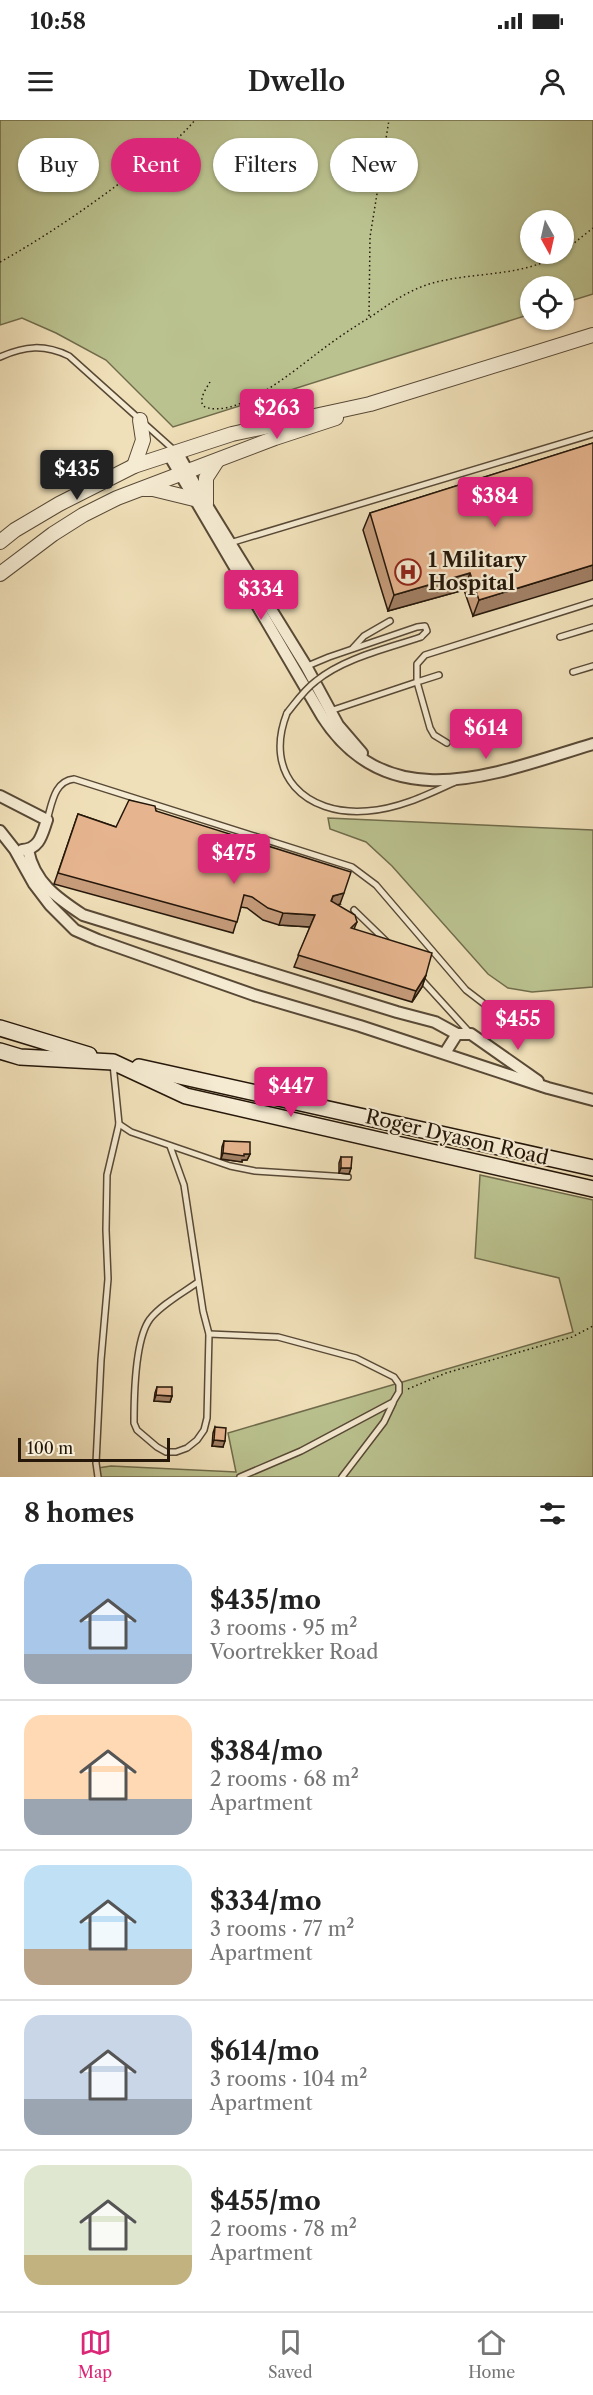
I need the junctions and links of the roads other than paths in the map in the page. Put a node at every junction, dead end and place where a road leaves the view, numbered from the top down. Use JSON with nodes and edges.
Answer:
{"nodes":[{"id":1,"x":593,"y":335,"type":"edge"},
{"id":2,"x":0,"y":357,"type":"edge"},
{"id":3,"x":370,"y":404,"type":"junction"},
{"id":4,"x":140,"y":420,"type":"junction"},
{"id":5,"x":593,"y":434,"type":"edge"},
{"id":6,"x":172,"y":451,"type":"junction"},
{"id":7,"x":217,"y":461,"type":"junction"},
{"id":8,"x":134,"y":466,"type":"junction"},
{"id":9,"x":184,"y":472,"type":"junction"},
{"id":10,"x":137,"y":490,"type":"junction"},
{"id":11,"x":200,"y":502,"type":"junction"},
{"id":12,"x":0,"y":542,"type":"edge"},
{"id":13,"x":226,"y":545,"type":"junction"},
{"id":14,"x":0,"y":574,"type":"edge"},
{"id":15,"x":593,"y":602,"type":"edge"},
{"id":16,"x":390,"y":621,"type":"dead end"},
{"id":17,"x":593,"y":627,"type":"edge"},
{"id":18,"x":560,"y":637,"type":"dead end"},
{"id":19,"x":352,"y":648,"type":"junction"},
{"id":20,"x":593,"y":666,"type":"edge"},
{"id":21,"x":301,"y":669,"type":"junction"},
{"id":22,"x":573,"y":672,"type":"dead end"},
{"id":23,"x":440,"y":675,"type":"dead end"},
{"id":24,"x":417,"y":682,"type":"junction"},
{"id":25,"x":326,"y":714,"type":"junction"},
{"id":26,"x":447,"y":743,"type":"dead end"},
{"id":27,"x":593,"y":744,"type":"edge"},
{"id":28,"x":459,"y":780,"type":"junction"},
{"id":29,"x":0,"y":796,"type":"edge"},
{"id":30,"x":47,"y":820,"type":"junction"},
{"id":31,"x":0,"y":831,"type":"edge"},
{"id":32,"x":15,"y":850,"type":"junction"},
{"id":33,"x":28,"y":850,"type":"junction"},
{"id":34,"x":354,"y":910,"type":"dead end"},
{"id":35,"x":83,"y":915,"type":"junction"},
{"id":36,"x":75,"y":930,"type":"junction"},
{"id":37,"x":395,"y":950,"type":"edge"},
{"id":38,"x":415,"y":973,"type":"edge"},
{"id":39,"x":533,"y":1021,"type":"dead end"},
{"id":40,"x":0,"y":1028,"type":"edge"},
{"id":41,"x":457,"y":1034,"type":"junction"},
{"id":42,"x":471,"y":1034,"type":"junction"},
{"id":43,"x":0,"y":1051,"type":"edge"},
{"id":44,"x":445,"y":1053,"type":"junction"},
{"id":45,"x":113,"y":1062,"type":"junction"},
{"id":46,"x":548,"y":1088,"type":"junction"},
{"id":47,"x":593,"y":1100,"type":"edge"},
{"id":48,"x":119,"y":1124,"type":"junction"},
{"id":49,"x":170,"y":1146,"type":"junction"},
{"id":50,"x":593,"y":1167,"type":"edge"},
{"id":51,"x":348,"y":1177,"type":"dead end"},
{"id":52,"x":593,"y":1189,"type":"edge"},
{"id":53,"x":198,"y":1282,"type":"junction"},
{"id":54,"x":209,"y":1334,"type":"junction"},
{"id":55,"x":393,"y":1402,"type":"junction"},
{"id":56,"x":98,"y":1477,"type":"edge"},
{"id":57,"x":240,"y":1477,"type":"edge"},
{"id":58,"x":342,"y":1477,"type":"edge"}],
"edges":[{"from":1,"to":3,"type":"street"},
{"from":2,"to":4,"type":"lane"},
{"from":3,"to":6,"type":"street"},
{"from":3,"to":7,"type":"street"},
{"from":4,"to":6,"type":"lane"},
{"from":4,"to":8,"type":"street"},
{"from":5,"to":13,"type":"lane"},
{"from":6,"to":8,"type":"street"},
{"from":6,"to":9,"type":"street"},
{"from":7,"to":9,"type":"street"},
{"from":7,"to":11,"type":"street"},
{"from":8,"to":12,"type":"street"},
{"from":9,"to":10,"type":"street"},
{"from":9,"to":11,"type":"street"},
{"from":10,"to":11,"type":"street"},
{"from":10,"to":14,"type":"street"},
{"from":11,"to":13,"type":"street"},
{"from":13,"to":21,"type":"street"},
{"from":15,"to":24,"type":"lane"},
{"from":16,"to":19,"type":"lane"},
{"from":17,"to":18,"type":"lane"},
{"from":19,"to":21,"type":"lane"},
{"from":19,"to":28,"type":"lane","bridge":true},
{"from":20,"to":22,"type":"lane"},
{"from":21,"to":25,"type":"street"},
{"from":23,"to":24,"type":"lane"},
{"from":24,"to":25,"type":"lane"},
{"from":24,"to":26,"type":"lane"},
{"from":25,"to":28,"type":"street"},
{"from":27,"to":28,"type":"street"},
{"from":29,"to":30,"type":"street"},
{"from":30,"to":33,"type":"street"},
{"from":30,"to":39,"type":"lane"},
{"from":31,"to":32,"type":"street"},
{"from":32,"to":33,"type":"street"},
{"from":32,"to":36,"type":"street"},
{"from":33,"to":35,"type":"street"},
{"from":34,"to":37,"type":"lane"},
{"from":35,"to":36,"type":"street"},
{"from":35,"to":41,"type":"street"},
{"from":36,"to":44,"type":"street"},
{"from":38,"to":42,"type":"lane"},
{"from":40,"to":50,"type":"main road","name":"Roger Dyason Road"},
{"from":41,"to":42,"type":"street"},
{"from":41,"to":44,"type":"street"},
{"from":42,"to":46,"type":"street"},
{"from":43,"to":45,"type":"main road","name":"Roger Dyason Road"},
{"from":44,"to":46,"type":"street"},
{"from":45,"to":48,"type":"lane"},
{"from":45,"to":52,"type":"main road","name":"Roger Dyason Road"},
{"from":46,"to":47,"type":"street"},
{"from":48,"to":49,"type":"lane"},
{"from":48,"to":56,"type":"lane"},
{"from":49,"to":51,"type":"lane"},
{"from":49,"to":53,"type":"lane"},
{"from":53,"to":54,"type":"lane"},
{"from":53,"to":54,"type":"lane"},
{"from":54,"to":55,"type":"lane"},
{"from":55,"to":57,"type":"lane"},
{"from":55,"to":58,"type":"lane"}]}
